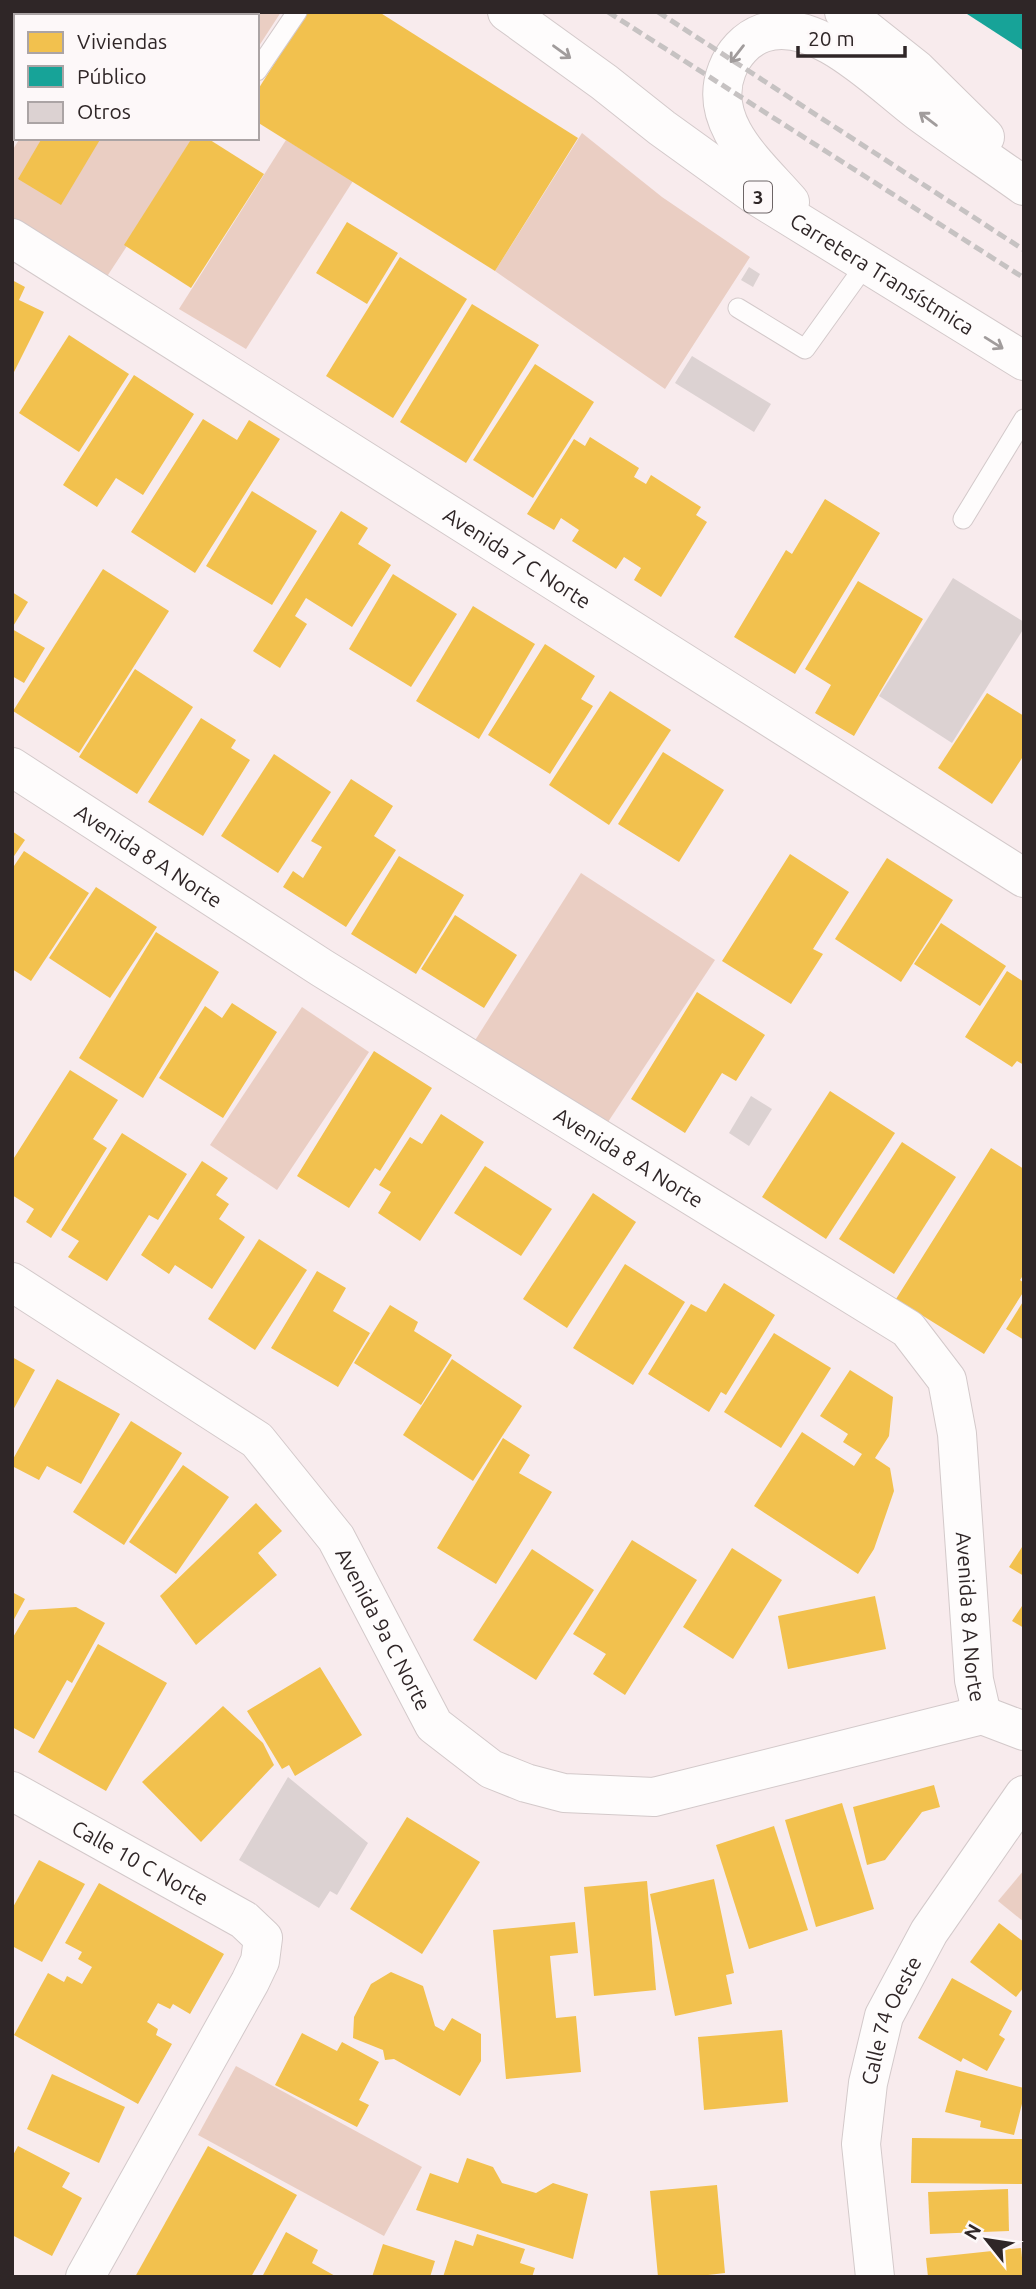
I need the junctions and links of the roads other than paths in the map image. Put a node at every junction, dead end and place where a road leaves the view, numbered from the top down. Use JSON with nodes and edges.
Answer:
{"nodes":[{"id":1,"x":297,"y":12,"type":"edge"},
{"id":2,"x":507,"y":12,"type":"edge"},
{"id":3,"x":844,"y":12,"type":"edge"},
{"id":4,"x":259,"y":68,"type":"edge"},
{"id":5,"x":1024,"y":175,"type":"edge"},
{"id":6,"x":1024,"y":186,"type":"edge"},
{"id":7,"x":817,"y":234,"type":"junction"},
{"id":8,"x":12,"y":238,"type":"edge"},
{"id":9,"x":866,"y":264,"type":"junction"},
{"id":10,"x":738,"y":308,"type":"dead end"},
{"id":11,"x":1024,"y":361,"type":"edge"},
{"id":12,"x":1024,"y":419,"type":"edge"},
{"id":13,"x":963,"y":519,"type":"dead end"},
{"id":14,"x":12,"y":767,"type":"edge"},
{"id":15,"x":1024,"y":878,"type":"edge"},
{"id":16,"x":12,"y":1282,"type":"edge"},
{"id":17,"x":982,"y":1715,"type":"junction"},
{"id":18,"x":1024,"y":1731,"type":"edge"},
{"id":19,"x":12,"y":1791,"type":"edge"},
{"id":20,"x":1024,"y":1796,"type":"edge"},
{"id":21,"x":85,"y":2277,"type":"edge"},
{"id":22,"x":875,"y":2277,"type":"edge"}],
"edges":[{"from":1,"to":4,"type":"lane"},
{"from":2,"to":7,"type":"street","name":"Carretera Transístmica","number":"3","one_way":true},
{"from":3,"to":5,"type":"street"},
{"from":6,"to":7,"type":"street","one_way":true},
{"from":7,"to":9,"type":"street","name":"Carretera Transístmica","number":"3"},
{"from":8,"to":15,"type":"street","name":"Avenida 7 C Norte"},
{"from":9,"to":10,"type":"lane"},
{"from":9,"to":11,"type":"street","name":"Carretera Transístmica","number":"3","one_way":true},
{"from":12,"to":13,"type":"lane"},
{"from":14,"to":17,"type":"street","name":"Avenida 8 A Norte"},
{"from":16,"to":17,"type":"street","name":"Avenida 9a C Norte"},
{"from":17,"to":18,"type":"street"},
{"from":19,"to":21,"type":"street","name":"Calle 10 C Norte"},
{"from":20,"to":22,"type":"street","name":"Calle 74 Oeste"}]}
